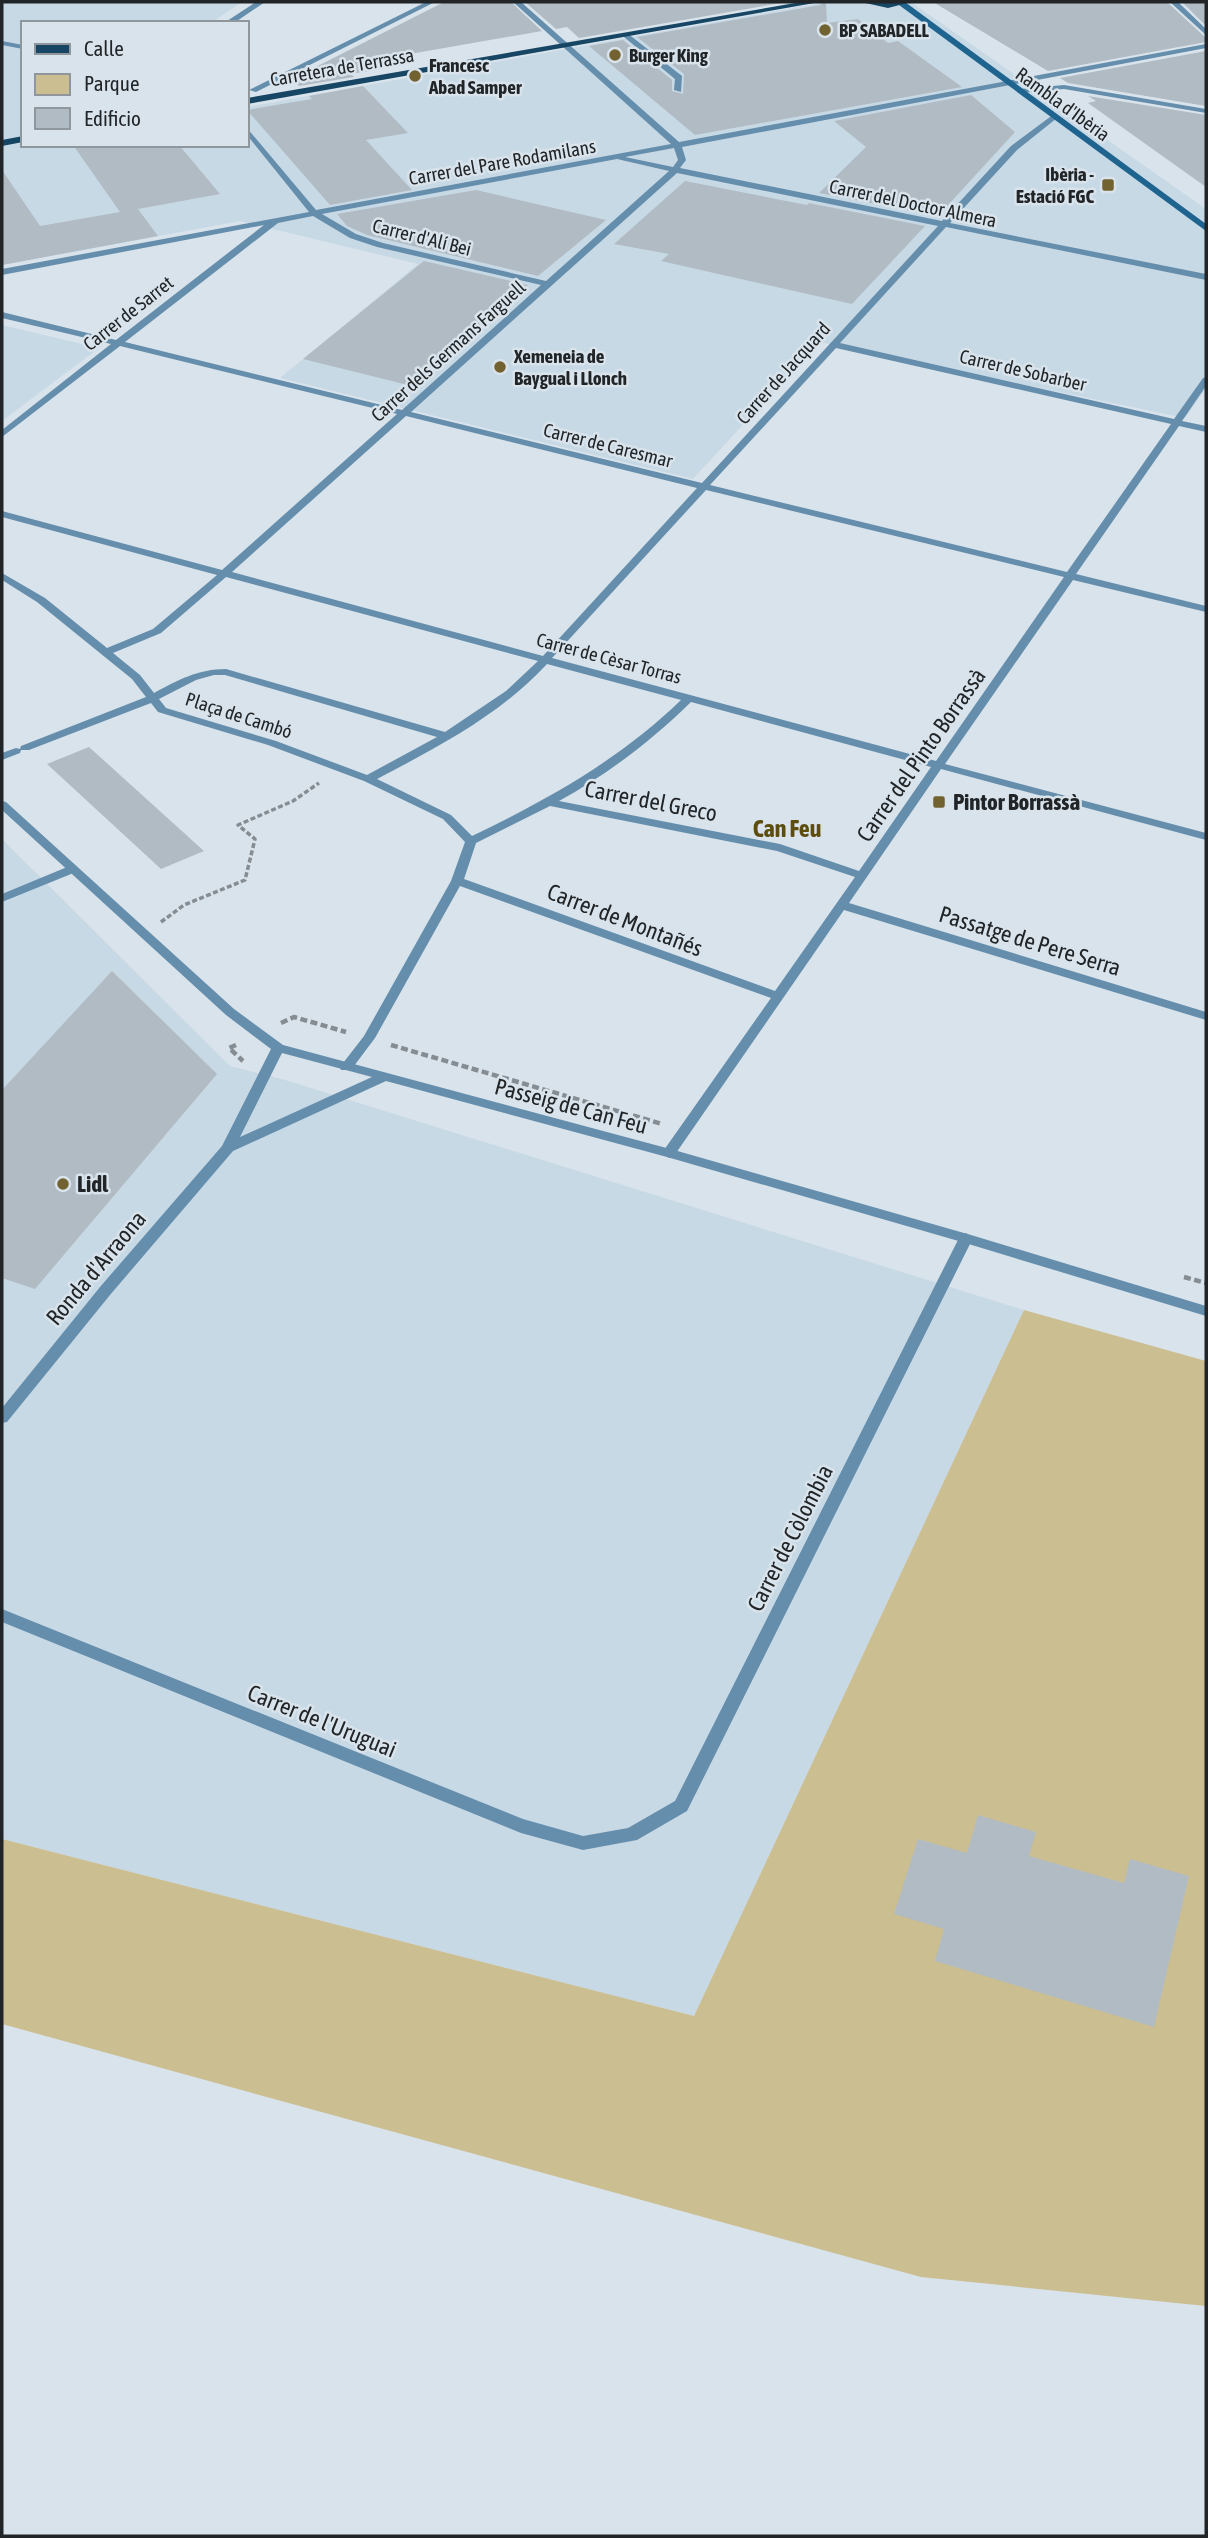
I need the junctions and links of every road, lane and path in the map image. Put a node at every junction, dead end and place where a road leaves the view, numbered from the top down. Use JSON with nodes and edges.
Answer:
{"nodes":[{"id":1,"x":261,"y":2,"type":"edge"},
{"id":2,"x":431,"y":2,"type":"edge"},
{"id":3,"x":517,"y":2,"type":"edge"},
{"id":4,"x":815,"y":2,"type":"edge"},
{"id":5,"x":865,"y":2,"type":"edge"},
{"id":6,"x":1174,"y":2,"type":"edge"},
{"id":7,"x":904,"y":3,"type":"edge"},
{"id":8,"x":232,"y":21,"type":"edge"},
{"id":9,"x":1206,"y":33,"type":"edge"},
{"id":10,"x":627,"y":34,"type":"junction"},
{"id":11,"x":2,"y":43,"type":"edge"},
{"id":12,"x":564,"y":46,"type":"junction"},
{"id":13,"x":1206,"y":46,"type":"edge"},
{"id":14,"x":21,"y":47,"type":"edge"},
{"id":15,"x":1009,"y":83,"type":"junction"},
{"id":16,"x":250,"y":90,"type":"edge"},
{"id":17,"x":678,"y":90,"type":"dead end"},
{"id":18,"x":1020,"y":91,"type":"junction"},
{"id":19,"x":271,"y":97,"type":"junction"},
{"id":20,"x":248,"y":101,"type":"edge"},
{"id":21,"x":1206,"y":111,"type":"edge"},
{"id":22,"x":1054,"y":116,"type":"junction"},
{"id":23,"x":248,"y":131,"type":"edge"},
{"id":24,"x":21,"y":139,"type":"edge"},
{"id":25,"x":2,"y":143,"type":"edge"},
{"id":26,"x":677,"y":145,"type":"junction"},
{"id":27,"x":613,"y":158,"type":"junction"},
{"id":28,"x":675,"y":170,"type":"junction"},
{"id":29,"x":314,"y":213,"type":"junction"},
{"id":30,"x":276,"y":220,"type":"junction"},
{"id":31,"x":942,"y":226,"type":"junction"},
{"id":32,"x":1206,"y":229,"type":"edge"},
{"id":33,"x":2,"y":272,"type":"edge"},
{"id":34,"x":1206,"y":277,"type":"edge"},
{"id":35,"x":549,"y":284,"type":"junction"},
{"id":36,"x":2,"y":315,"type":"edge"},
{"id":37,"x":117,"y":344,"type":"junction"},
{"id":38,"x":832,"y":344,"type":"junction"},
{"id":39,"x":1206,"y":380,"type":"edge"},
{"id":40,"x":405,"y":414,"type":"junction"},
{"id":41,"x":1178,"y":422,"type":"junction"},
{"id":42,"x":1206,"y":429,"type":"edge"},
{"id":43,"x":2,"y":434,"type":"edge"},
{"id":44,"x":703,"y":486,"type":"junction"},
{"id":45,"x":2,"y":514,"type":"edge"},
{"id":46,"x":223,"y":574,"type":"junction"},
{"id":47,"x":2,"y":576,"type":"edge"},
{"id":48,"x":1071,"y":576,"type":"junction"},
{"id":49,"x":1206,"y":609,"type":"edge"},
{"id":50,"x":105,"y":653,"type":"junction"},
{"id":51,"x":544,"y":660,"type":"junction"},
{"id":52,"x":689,"y":698,"type":"junction"},
{"id":53,"x":152,"y":699,"type":"junction"},
{"id":54,"x":446,"y":736,"type":"junction"},
{"id":55,"x":2,"y":757,"type":"edge"},
{"id":56,"x":940,"y":764,"type":"junction"},
{"id":57,"x":340,"y":769,"type":"junction"},
{"id":58,"x":368,"y":779,"type":"junction"},
{"id":59,"x":551,"y":803,"type":"junction"},
{"id":60,"x":2,"y":804,"type":"edge"},
{"id":61,"x":1206,"y":837,"type":"edge"},
{"id":62,"x":471,"y":841,"type":"junction"},
{"id":63,"x":72,"y":869,"type":"junction"},
{"id":64,"x":863,"y":876,"type":"junction"},
{"id":65,"x":457,"y":881,"type":"junction"},
{"id":66,"x":2,"y":898,"type":"edge"},
{"id":67,"x":842,"y":905,"type":"junction"},
{"id":68,"x":144,"y":935,"type":"junction"},
{"id":69,"x":779,"y":996,"type":"junction"},
{"id":70,"x":1206,"y":1016,"type":"edge"},
{"id":71,"x":278,"y":1048,"type":"junction"},
{"id":72,"x":346,"y":1068,"type":"junction"},
{"id":73,"x":382,"y":1078,"type":"junction"},
{"id":74,"x":228,"y":1149,"type":"junction"},
{"id":75,"x":669,"y":1153,"type":"junction"},
{"id":76,"x":966,"y":1238,"type":"junction"},
{"id":77,"x":1206,"y":1311,"type":"edge"},
{"id":78,"x":2,"y":1418,"type":"edge"},
{"id":79,"x":2,"y":1615,"type":"edge"},
{"id":80,"x":631,"y":1835,"type":"joint"}],
"edges":[{"from":1,"to":8,"type":"street"},
{"from":2,"to":16,"type":"street"},
{"from":3,"to":12,"type":"street"},
{"from":4,"to":10,"type":"main road","name":"Carretera de Terrassa"},
{"from":5,"to":7,"type":"main road"},
{"from":6,"to":9,"type":"street"},
{"from":7,"to":15,"type":"main road","name":"Rambla d'Ibèria"},
{"from":10,"to":12,"type":"main road","name":"Carretera de Terrassa"},
{"from":10,"to":17,"type":"street"},
{"from":11,"to":14,"type":"street"},
{"from":12,"to":19,"type":"main road","name":"Carretera de Terrassa"},
{"from":12,"to":26,"type":"street"},
{"from":13,"to":15,"type":"street","name":"Carrer del Pare Rodamilans"},
{"from":15,"to":18,"type":"main road","name":"Rambla d'Ibèria"},
{"from":15,"to":26,"type":"street","name":"Carrer del Pare Rodamilans"},
{"from":16,"to":19,"type":"street"},
{"from":18,"to":21,"type":"street"},
{"from":18,"to":22,"type":"main road","name":"Rambla d'Ibèria"},
{"from":19,"to":20,"type":"main road","name":"Carretera de Terrassa"},
{"from":22,"to":31,"type":"street","name":"Carrer de Jacquard"},
{"from":22,"to":32,"type":"main road","name":"Rambla d'Ibèria"},
{"from":23,"to":29,"type":"street","name":"Carrer d'Alí Bei"},
{"from":24,"to":25,"type":"main road"},
{"from":26,"to":27,"type":"street","name":"Carrer del Pare Rodamilans"},
{"from":26,"to":28,"type":"street"},
{"from":27,"to":28,"type":"street","name":"Carrer del Doctor Almera"},
{"from":27,"to":29,"type":"street","name":"Carrer del Pare Rodamilans"},
{"from":28,"to":31,"type":"street","name":"Carrer del Doctor Almera"},
{"from":28,"to":35,"type":"street","name":"Carrer dels Germans Farguell"},
{"from":29,"to":30,"type":"street","name":"Carrer del Pare Rodamilans"},
{"from":29,"to":35,"type":"street","name":"Carrer d'Alí Bei"},
{"from":30,"to":33,"type":"street","name":"Carrer del Pare Rodamilans"},
{"from":30,"to":37,"type":"street","name":"Carrer de Sarret"},
{"from":31,"to":34,"type":"street","name":"Carrer del Doctor Almera"},
{"from":31,"to":38,"type":"street","name":"Carrer de Jacquard"},
{"from":35,"to":40,"type":"street","name":"Carrer dels Germans Farguell"},
{"from":36,"to":37,"type":"street","name":"Carrer de Caresmar"},
{"from":37,"to":40,"type":"street","name":"Carrer de Caresmar"},
{"from":37,"to":43,"type":"street","name":"Carrer de Sarret"},
{"from":38,"to":41,"type":"street","name":"Carrer de Sobarber"},
{"from":38,"to":44,"type":"street","name":"Carrer de Jacquard"},
{"from":39,"to":41,"type":"street","name":"Carrer del Pinto Borrassà"},
{"from":40,"to":44,"type":"street","name":"Carrer de Caresmar"},
{"from":40,"to":46,"type":"street","name":"Carrer dels Germans Farguell"},
{"from":41,"to":42,"type":"street","name":"Carrer de Sobarber"},
{"from":41,"to":48,"type":"street","name":"Carrer del Pinto Borrassà"},
{"from":44,"to":48,"type":"street","name":"Carrer de Caresmar"},
{"from":44,"to":51,"type":"street","name":"Carrer de Jacquard"},
{"from":45,"to":46,"type":"street","name":"Carrer de Cèsar Torras"},
{"from":46,"to":50,"type":"street","name":"Carrer dels Germans Farguell"},
{"from":46,"to":51,"type":"street","name":"Carrer de Cèsar Torras"},
{"from":47,"to":50,"type":"street"},
{"from":48,"to":49,"type":"street","name":"Carrer de Caresmar"},
{"from":48,"to":56,"type":"street","name":"Carrer del Pinto Borrassà"},
{"from":50,"to":53,"type":"street"},
{"from":51,"to":52,"type":"street","name":"Carrer de Cèsar Torras"},
{"from":51,"to":54,"type":"street","name":"Carrer de Jacquard"},
{"from":52,"to":56,"type":"street","name":"Carrer de Cèsar Torras"},
{"from":52,"to":59,"type":"street"},
{"from":53,"to":54,"type":"street"},
{"from":53,"to":55,"type":"street","name":"Plaça de Cambó"},
{"from":53,"to":57,"type":"street","name":"Plaça de Cambó"},
{"from":54,"to":58,"type":"street","name":"Carrer de Jacquard"},
{"from":56,"to":61,"type":"street","name":"Carrer de Cèsar Torras"},
{"from":56,"to":64,"type":"street","name":"Carrer del Pinto Borrassà"},
{"from":57,"to":58,"type":"street","name":"Plaça de Cambó"},
{"from":57,"to":68,"type":"path"},
{"from":58,"to":62,"type":"street","name":"Plaça de Cambó"},
{"from":59,"to":62,"type":"street"},
{"from":59,"to":64,"type":"street","name":"Carrer del Greco"},
{"from":60,"to":63,"type":"street","name":"Passeig de Can Feu"},
{"from":62,"to":65,"type":"street"},
{"from":63,"to":66,"type":"street"},
{"from":63,"to":68,"type":"street","name":"Passeig de Can Feu"},
{"from":64,"to":67,"type":"street","name":"Carrer del Pinto Borrassà"},
{"from":65,"to":69,"type":"street","name":"Carrer de Montañés"},
{"from":65,"to":72,"type":"street"},
{"from":67,"to":69,"type":"street","name":"Carrer del Pinto Borrassà"},
{"from":67,"to":70,"type":"street","name":"Passatge de Pere Serra"},
{"from":68,"to":71,"type":"street","name":"Passeig de Can Feu"},
{"from":69,"to":75,"type":"street","name":"Carrer del Pinto Borrassà"},
{"from":71,"to":72,"type":"street","name":"Passeig de Can Feu"},
{"from":71,"to":74,"type":"street","name":"Ronda d'Arraona"},
{"from":72,"to":73,"type":"street","name":"Passeig de Can Feu"},
{"from":73,"to":74,"type":"street","name":"Ronda d'Arraona"},
{"from":73,"to":75,"type":"street","name":"Passeig de Can Feu"},
{"from":74,"to":78,"type":"street","name":"Ronda d'Arraona"},
{"from":75,"to":76,"type":"street","name":"Passeig de Can Feu"},
{"from":76,"to":77,"type":"street","name":"Passeig de Can Feu"},
{"from":76,"to":80,"type":"street","name":"Carrer de Còlombia"},
{"from":79,"to":80,"type":"street","name":"Carrer de l'Uruguai"}]}
